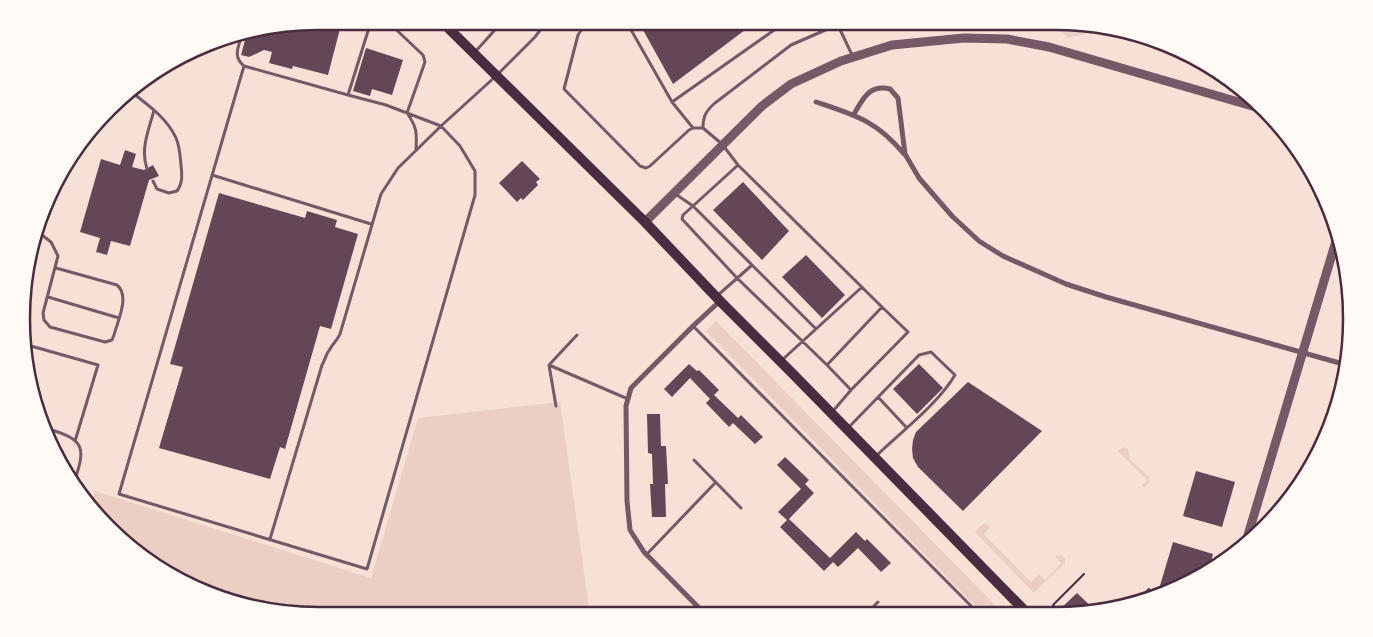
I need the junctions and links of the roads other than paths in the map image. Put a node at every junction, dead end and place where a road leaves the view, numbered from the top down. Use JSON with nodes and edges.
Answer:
{"nodes":[{"id":1,"x":369,"y":30,"type":"edge"},
{"id":2,"x":396,"y":30,"type":"edge"},
{"id":3,"x":450,"y":30,"type":"edge"},
{"id":4,"x":495,"y":30,"type":"edge"},
{"id":5,"x":540,"y":30,"type":"edge"},
{"id":6,"x":581,"y":30,"type":"edge"},
{"id":7,"x":631,"y":30,"type":"edge"},
{"id":8,"x":773,"y":30,"type":"edge"},
{"id":9,"x":826,"y":30,"type":"edge"},
{"id":10,"x":840,"y":30,"type":"edge"},
{"id":11,"x":240,"y":41,"type":"edge"},
{"id":12,"x":473,"y":54,"type":"junction"},
{"id":13,"x":853,"y":57,"type":"junction"},
{"id":14,"x":244,"y":66,"type":"junction"},
{"id":15,"x":496,"y":76,"type":"junction"},
{"id":16,"x":348,"y":95,"type":"junction"},
{"id":17,"x":136,"y":96,"type":"edge"},
{"id":18,"x":672,"y":102,"type":"junction"},
{"id":19,"x":816,"y":102,"type":"dead end"},
{"id":20,"x":1248,"y":105,"type":"edge"},
{"id":21,"x":154,"y":110,"type":"junction"},
{"id":22,"x":407,"y":113,"type":"junction"},
{"id":23,"x":854,"y":114,"type":"junction"},
{"id":24,"x":441,"y":126,"type":"junction"},
{"id":25,"x":693,"y":128,"type":"junction"},
{"id":26,"x":703,"y":128,"type":"junction"},
{"id":27,"x":722,"y":144,"type":"junction"},
{"id":28,"x":416,"y":150,"type":"junction"},
{"id":29,"x":905,"y":154,"type":"junction"},
{"id":30,"x":738,"y":164,"type":"junction"},
{"id":31,"x":147,"y":169,"type":"dead end"},
{"id":32,"x":212,"y":175,"type":"junction"},
{"id":33,"x":153,"y":181,"type":"dead end"},
{"id":34,"x":674,"y":193,"type":"junction"},
{"id":35,"x":693,"y":206,"type":"junction"},
{"id":36,"x":645,"y":222,"type":"junction"},
{"id":37,"x":371,"y":224,"type":"junction"},
{"id":38,"x":42,"y":235,"type":"edge"},
{"id":39,"x":1334,"y":248,"type":"edge"},
{"id":40,"x":751,"y":266,"type":"junction"},
{"id":41,"x":56,"y":268,"type":"junction"},
{"id":42,"x":737,"y":278,"type":"junction"},
{"id":43,"x":862,"y":287,"type":"junction"},
{"id":44,"x":48,"y":297,"type":"junction"},
{"id":45,"x":718,"y":299,"type":"junction"},
{"id":46,"x":882,"y":307,"type":"junction"},
{"id":47,"x":119,"y":318,"type":"junction"},
{"id":48,"x":693,"y":326,"type":"junction"},
{"id":49,"x":816,"y":329,"type":"junction"},
{"id":50,"x":577,"y":335,"type":"dead end"},
{"id":51,"x":802,"y":342,"type":"junction"},
{"id":52,"x":31,"y":346,"type":"edge"},
{"id":53,"x":1304,"y":353,"type":"junction"},
{"id":54,"x":781,"y":361,"type":"junction"},
{"id":55,"x":1340,"y":363,"type":"edge"},
{"id":56,"x":549,"y":365,"type":"junction"},
{"id":57,"x":827,"y":365,"type":"junction"},
{"id":58,"x":851,"y":390,"type":"junction"},
{"id":59,"x":878,"y":397,"type":"junction"},
{"id":60,"x":628,"y":399,"type":"junction"},
{"id":61,"x":556,"y":406,"type":"dead end"},
{"id":62,"x":831,"y":413,"type":"junction"},
{"id":63,"x":906,"y":427,"type":"junction"},
{"id":64,"x":847,"y":430,"type":"junction"},
{"id":65,"x":53,"y":431,"type":"edge"},
{"id":66,"x":75,"y":441,"type":"junction"},
{"id":67,"x":874,"y":458,"type":"junction"},
{"id":68,"x":694,"y":460,"type":"dead end"},
{"id":69,"x":76,"y":475,"type":"edge"},
{"id":70,"x":715,"y":483,"type":"junction"},
{"id":71,"x":740,"y":508,"type":"dead end"},
{"id":72,"x":1249,"y":531,"type":"edge"},
{"id":73,"x":270,"y":539,"type":"junction"},
{"id":74,"x":646,"y":554,"type":"junction"},
{"id":75,"x":878,"y":602,"type":"dead end"},
{"id":76,"x":697,"y":607,"type":"edge"},
{"id":77,"x":873,"y":607,"type":"edge"},
{"id":78,"x":972,"y":607,"type":"edge"},
{"id":79,"x":1019,"y":607,"type":"edge"}],
"edges":[{"from":1,"to":16,"type":"lane"},
{"from":2,"to":22,"type":"lane"},
{"from":3,"to":12,"type":"main road"},
{"from":4,"to":12,"type":"lane"},
{"from":5,"to":15,"type":"lane"},
{"from":6,"to":25,"type":"lane"},
{"from":7,"to":18,"type":"lane"},
{"from":8,"to":18,"type":"lane"},
{"from":9,"to":26,"type":"lane"},
{"from":10,"to":13,"type":"lane"},
{"from":11,"to":14,"type":"lane"},
{"from":12,"to":15,"type":"main road"},
{"from":13,"to":20,"type":"street"},
{"from":13,"to":27,"type":"street"},
{"from":14,"to":16,"type":"lane"},
{"from":14,"to":32,"type":"lane"},
{"from":15,"to":24,"type":"lane"},
{"from":15,"to":36,"type":"main road"},
{"from":16,"to":22,"type":"lane"},
{"from":17,"to":21,"type":"lane"},
{"from":18,"to":25,"type":"lane"},
{"from":19,"to":23,"type":"street"},
{"from":21,"to":31,"type":"lane"},
{"from":21,"to":33,"type":"lane"},
{"from":22,"to":24,"type":"lane"},
{"from":22,"to":28,"type":"lane"},
{"from":23,"to":29,"type":"street"},
{"from":23,"to":29,"type":"street"},
{"from":24,"to":28,"type":"lane"},
{"from":24,"to":73,"type":"lane"},
{"from":25,"to":26,"type":"lane"},
{"from":26,"to":27,"type":"lane"},
{"from":27,"to":30,"type":"lane"},
{"from":27,"to":34,"type":"street"},
{"from":28,"to":37,"type":"lane"},
{"from":29,"to":53,"type":"street"},
{"from":30,"to":35,"type":"lane"},
{"from":30,"to":43,"type":"lane"},
{"from":32,"to":37,"type":"lane"},
{"from":32,"to":73,"type":"lane"},
{"from":34,"to":35,"type":"lane"},
{"from":34,"to":36,"type":"street"},
{"from":35,"to":40,"type":"lane"},
{"from":35,"to":42,"type":"lane"},
{"from":36,"to":45,"type":"main road"},
{"from":37,"to":73,"type":"lane"},
{"from":38,"to":41,"type":"lane"},
{"from":39,"to":53,"type":"street"},
{"from":40,"to":42,"type":"lane"},
{"from":40,"to":49,"type":"lane"},
{"from":41,"to":44,"type":"lane"},
{"from":41,"to":47,"type":"lane"},
{"from":42,"to":45,"type":"lane"},
{"from":42,"to":51,"type":"lane"},
{"from":43,"to":46,"type":"lane"},
{"from":43,"to":49,"type":"lane"},
{"from":44,"to":47,"type":"lane"},
{"from":44,"to":47,"type":"lane"},
{"from":45,"to":48,"type":"street"},
{"from":45,"to":54,"type":"main road"},
{"from":46,"to":57,"type":"lane"},
{"from":46,"to":58,"type":"lane"},
{"from":48,"to":60,"type":"street"},
{"from":48,"to":78,"type":"lane"},
{"from":49,"to":51,"type":"lane"},
{"from":50,"to":56,"type":"lane"},
{"from":51,"to":54,"type":"lane"},
{"from":51,"to":57,"type":"lane"},
{"from":52,"to":66,"type":"lane"},
{"from":53,"to":55,"type":"street"},
{"from":53,"to":72,"type":"street"},
{"from":54,"to":62,"type":"main road"},
{"from":56,"to":60,"type":"lane"},
{"from":56,"to":61,"type":"lane"},
{"from":57,"to":58,"type":"lane"},
{"from":58,"to":62,"type":"lane"},
{"from":59,"to":63,"type":"lane"},
{"from":59,"to":63,"type":"lane"},
{"from":59,"to":64,"type":"lane"},
{"from":60,"to":74,"type":"street"},
{"from":62,"to":64,"type":"main road"},
{"from":63,"to":67,"type":"lane"},
{"from":64,"to":67,"type":"main road"},
{"from":65,"to":66,"type":"lane"},
{"from":66,"to":69,"type":"lane"},
{"from":67,"to":79,"type":"main road"},
{"from":68,"to":70,"type":"lane"},
{"from":70,"to":71,"type":"lane"},
{"from":70,"to":74,"type":"lane"},
{"from":74,"to":76,"type":"street"},
{"from":75,"to":77,"type":"lane"}]}
